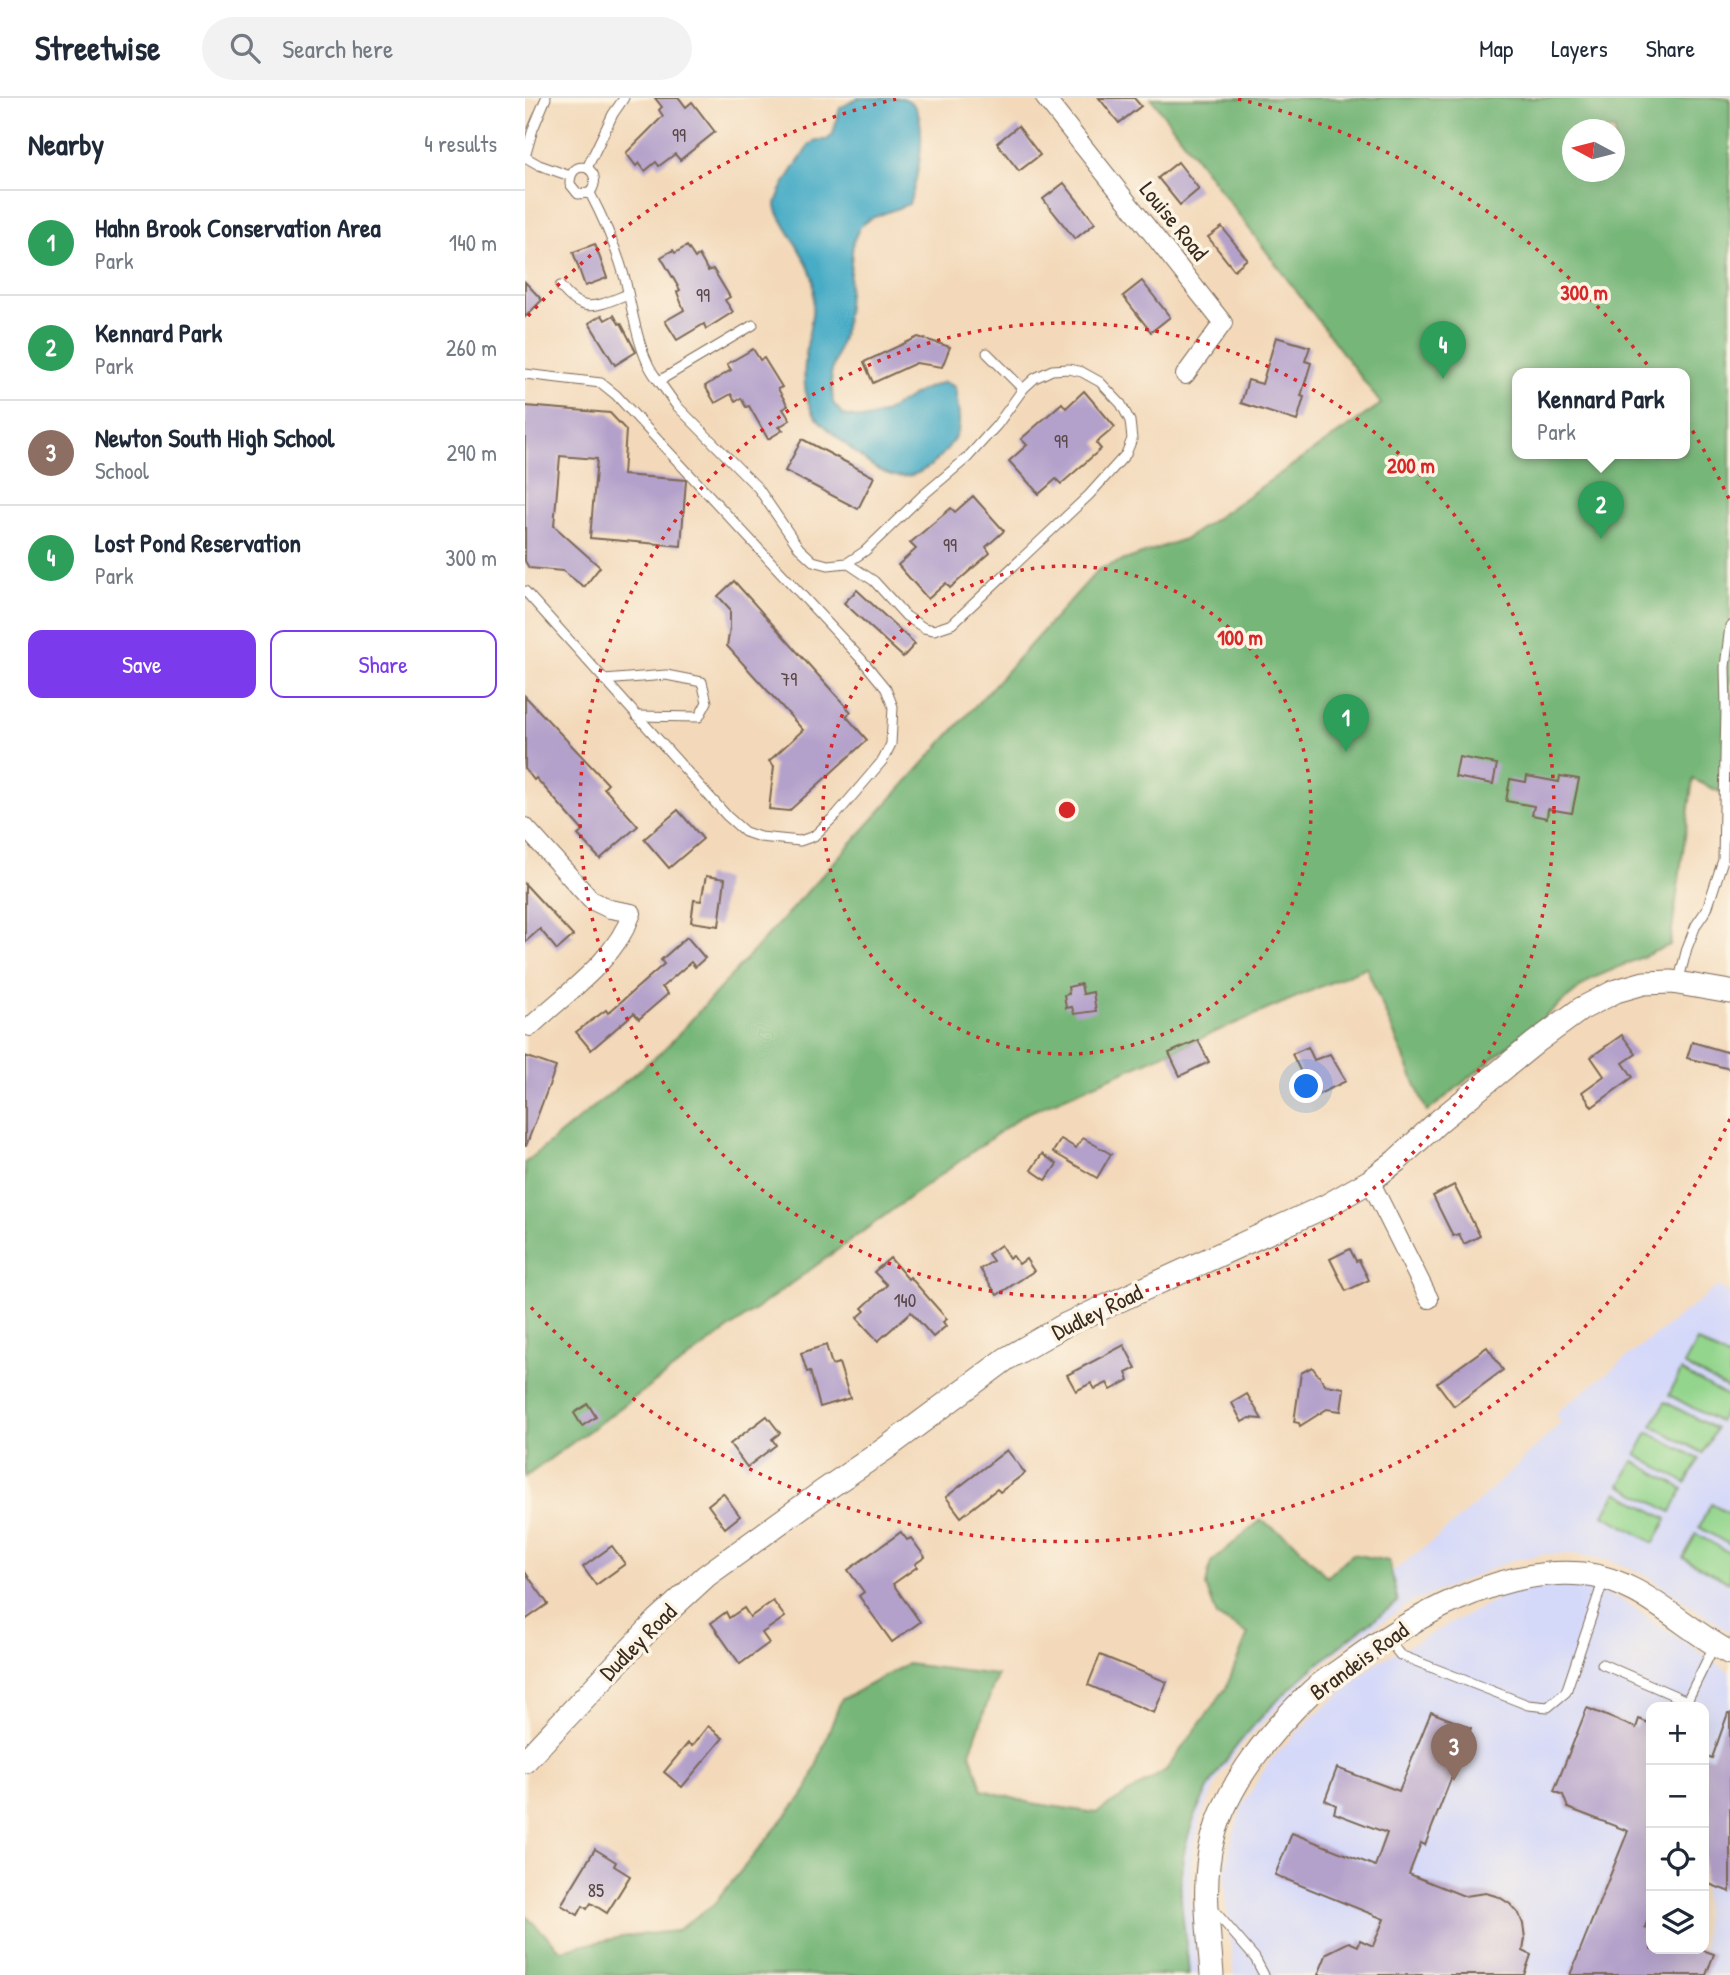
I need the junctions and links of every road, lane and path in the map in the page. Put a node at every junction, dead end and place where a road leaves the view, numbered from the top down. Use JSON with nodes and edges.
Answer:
{"nodes":[{"id":1,"x":546,"y":98,"type":"edge"},
{"id":2,"x":624,"y":98,"type":"edge"},
{"id":3,"x":1045,"y":98,"type":"edge"},
{"id":4,"x":525,"y":157,"type":"edge"},
{"id":5,"x":587,"y":168,"type":"junction"},
{"id":6,"x":570,"y":176,"type":"junction"},
{"id":7,"x":590,"y":193,"type":"junction"},
{"id":8,"x":560,"y":286,"type":"dead end"},
{"id":9,"x":628,"y":294,"type":"junction"},
{"id":10,"x":753,"y":325,"type":"dead end"},
{"id":11,"x":987,"y":354,"type":"dead end"},
{"id":12,"x":525,"y":374,"type":"edge"},
{"id":13,"x":1185,"y":376,"type":"dead end"},
{"id":14,"x":659,"y":381,"type":"junction"},
{"id":15,"x":1023,"y":389,"type":"junction"},
{"id":16,"x":847,"y":563,"type":"junction"},
{"id":17,"x":525,"y":591,"type":"edge"},
{"id":18,"x":1730,"y":626,"type":"edge"},
{"id":19,"x":1728,"y":651,"type":"edge"},
{"id":20,"x":604,"y":680,"type":"junction"},
{"id":21,"x":636,"y":716,"type":"junction"},
{"id":22,"x":525,"y":827,"type":"edge"},
{"id":23,"x":1678,"y":983,"type":"junction"},
{"id":24,"x":1730,"y":992,"type":"edge"},
{"id":25,"x":530,"y":1027,"type":"dead end"},
{"id":26,"x":1370,"y":1181,"type":"junction"},
{"id":27,"x":1429,"y":1299,"type":"dead end"},
{"id":28,"x":1604,"y":1579,"type":"junction"},
{"id":29,"x":1385,"y":1637,"type":"junction"},
{"id":30,"x":1722,"y":1649,"type":"edge"},
{"id":31,"x":1602,"y":1664,"type":"dead end"},
{"id":32,"x":525,"y":1761,"type":"edge"},
{"id":33,"x":1207,"y":1903,"type":"junction"},
{"id":34,"x":1212,"y":1975,"type":"edge"},
{"id":35,"x":1264,"y":1975,"type":"edge"}],
"edges":[{"from":1,"to":4,"type":"lane"},
{"from":2,"to":5,"type":"lane"},
{"from":3,"to":13,"type":"street","name":"Louise Road"},
{"from":4,"to":6,"type":"lane"},
{"from":5,"to":6,"type":"lane"},
{"from":5,"to":7,"type":"lane"},
{"from":6,"to":7,"type":"lane"},
{"from":7,"to":9,"type":"lane"},
{"from":8,"to":9,"type":"lane"},
{"from":9,"to":14,"type":"lane"},
{"from":10,"to":14,"type":"lane"},
{"from":11,"to":15,"type":"lane"},
{"from":12,"to":21,"type":"lane"},
{"from":14,"to":16,"type":"lane"},
{"from":15,"to":16,"type":"lane"},
{"from":15,"to":16,"type":"lane"},
{"from":17,"to":20,"type":"lane"},
{"from":18,"to":19,"type":"lane"},
{"from":19,"to":23,"type":"lane"},
{"from":20,"to":21,"type":"lane"},
{"from":20,"to":21,"type":"lane"},
{"from":22,"to":25,"type":"street"},
{"from":23,"to":24,"type":"street","name":"Dudley Road"},
{"from":23,"to":26,"type":"street","name":"Dudley Road"},
{"from":26,"to":27,"type":"street"},
{"from":26,"to":32,"type":"street","name":"Dudley Road"},
{"from":28,"to":29,"type":"street","name":"Brandeis Road"},
{"from":28,"to":29,"type":"lane"},
{"from":28,"to":30,"type":"street","name":"Brandeis Road"},
{"from":29,"to":33,"type":"street","name":"Brandeis Road"},
{"from":30,"to":31,"type":"lane"},
{"from":33,"to":34,"type":"street","name":"Brandeis Road"},
{"from":33,"to":35,"type":"lane"}]}
